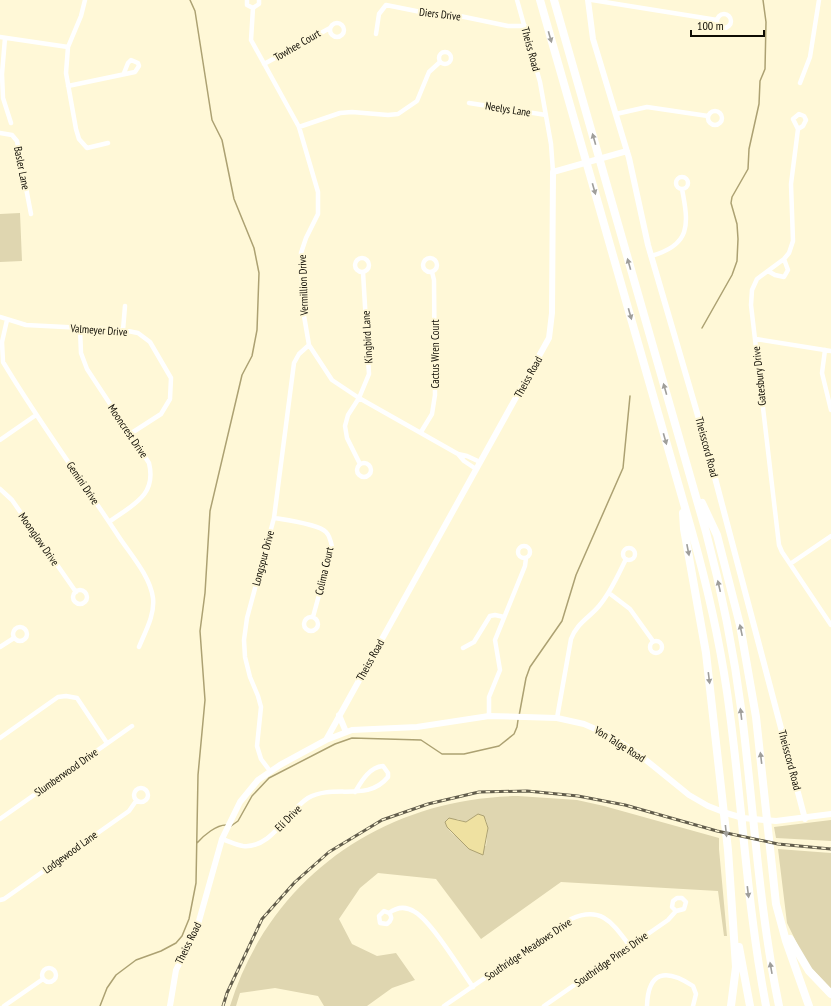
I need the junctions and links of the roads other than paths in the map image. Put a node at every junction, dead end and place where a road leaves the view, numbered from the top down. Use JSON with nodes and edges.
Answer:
{"nodes":[{"id":1,"x":85,"y":0,"type":"edge"},
{"id":2,"x":247,"y":0,"type":"edge"},
{"id":3,"x":259,"y":0,"type":"edge"},
{"id":4,"x":517,"y":0,"type":"edge"},
{"id":5,"x":540,"y":0,"type":"edge"},
{"id":6,"x":554,"y":0,"type":"edge"},
{"id":7,"x":588,"y":0,"type":"edge"},
{"id":8,"x":592,"y":0,"type":"edge"},
{"id":9,"x":819,"y":0,"type":"edge"},
{"id":10,"x":253,"y":8,"type":"junction"},
{"id":11,"x":717,"y":20,"type":"dead end"},
{"id":12,"x":525,"y":26,"type":"junction"},
{"id":13,"x":330,"y":28,"type":"dead end"},
{"id":14,"x":376,"y":34,"type":"dead end"},
{"id":15,"x":3,"y":38,"type":"edge"},
{"id":16,"x":68,"y":47,"type":"junction"},
{"id":17,"x":440,"y":62,"type":"dead end"},
{"id":18,"x":264,"y":64,"type":"junction"},
{"id":19,"x":124,"y":73,"type":"dead end"},
{"id":20,"x":800,"y":83,"type":"dead end"},
{"id":21,"x":68,"y":86,"type":"junction"},
{"id":22,"x":469,"y":103,"type":"dead end"},
{"id":23,"x":616,"y":114,"type":"junction"},
{"id":24,"x":546,"y":115,"type":"junction"},
{"id":25,"x":708,"y":116,"type":"dead end"},
{"id":26,"x":11,"y":123,"type":"dead end"},
{"id":27,"x":299,"y":127,"type":"junction"},
{"id":28,"x":798,"y":129,"type":"dead end"},
{"id":29,"x":0,"y":133,"type":"edge"},
{"id":30,"x":108,"y":143,"type":"dead end"},
{"id":31,"x":627,"y":151,"type":"junction"},
{"id":32,"x":553,"y":172,"type":"junction"},
{"id":33,"x":682,"y":189,"type":"dead end"},
{"id":34,"x":31,"y":214,"type":"dead end"},
{"id":35,"x":651,"y":256,"type":"junction"},
{"id":36,"x":784,"y":259,"type":"junction"},
{"id":37,"x":768,"y":271,"type":"junction"},
{"id":38,"x":363,"y":272,"type":"dead end"},
{"id":39,"x":432,"y":272,"type":"dead end"},
{"id":40,"x":125,"y":306,"type":"dead end"},
{"id":41,"x":0,"y":317,"type":"edge"},
{"id":42,"x":7,"y":320,"type":"junction"},
{"id":43,"x":80,"y":328,"type":"junction"},
{"id":44,"x":124,"y":330,"type":"junction"},
{"id":45,"x":756,"y":339,"type":"junction"},
{"id":46,"x":309,"y":345,"type":"junction"},
{"id":47,"x":825,"y":350,"type":"junction"},
{"id":48,"x":831,"y":351,"type":"edge"},
{"id":49,"x":359,"y":398,"type":"junction"},
{"id":50,"x":831,"y":410,"type":"edge"},
{"id":51,"x":36,"y":415,"type":"junction"},
{"id":52,"x":421,"y":432,"type":"junction"},
{"id":53,"x":130,"y":434,"type":"junction"},
{"id":54,"x":0,"y":440,"type":"edge"},
{"id":55,"x":458,"y":454,"type":"junction"},
{"id":56,"x":480,"y":462,"type":"junction"},
{"id":57,"x":360,"y":464,"type":"dead end"},
{"id":58,"x":476,"y":469,"type":"junction"},
{"id":59,"x":691,"y":480,"type":"junction"},
{"id":60,"x":0,"y":490,"type":"edge"},
{"id":61,"x":682,"y":497,"type":"junction"},
{"id":62,"x":274,"y":518,"type":"junction"},
{"id":63,"x":109,"y":522,"type":"junction"},
{"id":64,"x":831,"y":536,"type":"edge"},
{"id":65,"x":526,"y":558,"type":"dead end"},
{"id":66,"x":626,"y":559,"type":"dead end"},
{"id":67,"x":790,"y":564,"type":"junction"},
{"id":68,"x":76,"y":592,"type":"dead end"},
{"id":69,"x":609,"y":593,"type":"junction"},
{"id":70,"x":313,"y":617,"type":"dead end"},
{"id":71,"x":504,"y":617,"type":"junction"},
{"id":72,"x":831,"y":624,"type":"edge"},
{"id":73,"x":14,"y":638,"type":"dead end"},
{"id":74,"x":652,"y":641,"type":"dead end"},
{"id":75,"x":0,"y":647,"type":"edge"},
{"id":76,"x":139,"y":647,"type":"dead end"},
{"id":77,"x":463,"y":648,"type":"dead end"},
{"id":78,"x":339,"y":715,"type":"junction"},
{"id":79,"x":488,"y":716,"type":"junction"},
{"id":80,"x":558,"y":718,"type":"junction"},
{"id":81,"x":132,"y":726,"type":"dead end"},
{"id":82,"x":346,"y":732,"type":"junction"},
{"id":83,"x":0,"y":738,"type":"edge"},
{"id":84,"x":326,"y":740,"type":"junction"},
{"id":85,"x":107,"y":743,"type":"junction"},
{"id":86,"x":270,"y":771,"type":"junction"},
{"id":87,"x":355,"y":792,"type":"junction"},
{"id":88,"x":136,"y":801,"type":"dead end"},
{"id":89,"x":831,"y":814,"type":"edge"},
{"id":90,"x":0,"y":819,"type":"edge"},
{"id":91,"x":805,"y":819,"type":"junction"},
{"id":92,"x":222,"y":839,"type":"junction"},
{"id":93,"x":0,"y":900,"type":"edge"},
{"id":94,"x":776,"y":904,"type":"junction"},
{"id":95,"x":676,"y":911,"type":"dead end"},
{"id":96,"x":389,"y":913,"type":"dead end"},
{"id":97,"x":734,"y":921,"type":"junction"},
{"id":98,"x":630,"y":946,"type":"junction"},
{"id":99,"x":44,"y":979,"type":"dead end"},
{"id":100,"x":473,"y":987,"type":"junction"},
{"id":101,"x":831,"y":994,"type":"edge"},
{"id":102,"x":4,"y":1006,"type":"edge"},
{"id":103,"x":170,"y":1006,"type":"edge"},
{"id":104,"x":444,"y":1006,"type":"edge"},
{"id":105,"x":544,"y":1006,"type":"edge"},
{"id":106,"x":647,"y":1006,"type":"edge"},
{"id":107,"x":693,"y":1006,"type":"edge"},
{"id":108,"x":731,"y":1006,"type":"edge"},
{"id":109,"x":750,"y":1006,"type":"edge"},
{"id":110,"x":766,"y":1006,"type":"edge"},
{"id":111,"x":779,"y":1006,"type":"edge"},
{"id":112,"x":809,"y":1006,"type":"edge"}],
"edges":[{"from":1,"to":16,"type":"street"},
{"from":2,"to":10,"type":"street"},
{"from":3,"to":10,"type":"street"},
{"from":4,"to":12,"type":"street","name":"Theiss Road"},
{"from":5,"to":61,"type":"highway","one_way":true},
{"from":59,"to":6,"type":"highway","one_way":true},
{"from":7,"to":23,"type":"street"},
{"from":8,"to":11,"type":"street"},
{"from":9,"to":20,"type":"street"},
{"from":10,"to":18,"type":"street","name":"Vermillion Drive"},
{"from":12,"to":14,"type":"street","name":"Diers Drive"},
{"from":12,"to":24,"type":"street","name":"Theiss Road"},
{"from":13,"to":18,"type":"street","name":"Towhee Court"},
{"from":15,"to":16,"type":"street"},
{"from":15,"to":26,"type":"street"},
{"from":16,"to":21,"type":"street"},
{"from":17,"to":27,"type":"street"},
{"from":18,"to":27,"type":"street","name":"Vermillion Drive"},
{"from":19,"to":21,"type":"street"},
{"from":21,"to":30,"type":"street"},
{"from":22,"to":24,"type":"street","name":"Neelys Lane"},
{"from":23,"to":25,"type":"street"},
{"from":23,"to":31,"type":"street"},
{"from":24,"to":32,"type":"street","name":"Theiss Road"},
{"from":27,"to":46,"type":"street","name":"Vermillion Drive"},
{"from":28,"to":36,"type":"street","name":"Gatesbury Drive"},
{"from":29,"to":34,"type":"street","name":"Basler Lane"},
{"from":31,"to":32,"type":"street"},
{"from":31,"to":35,"type":"street","name":"Theisscord Road"},
{"from":32,"to":56,"type":"street","name":"Theiss Road"},
{"from":33,"to":35,"type":"street"},
{"from":35,"to":91,"type":"street","name":"Theisscord Road"},
{"from":36,"to":37,"type":"street","name":"Gatesbury Drive"},
{"from":36,"to":37,"type":"street"},
{"from":37,"to":45,"type":"street","name":"Gatesbury Drive"},
{"from":38,"to":49,"type":"street","name":"Kingbird Lane"},
{"from":39,"to":52,"type":"street","name":"Cactus Wren Court"},
{"from":40,"to":44,"type":"street"},
{"from":41,"to":42,"type":"street","name":"Valmeyer Drive"},
{"from":42,"to":43,"type":"street","name":"Valmeyer Drive"},
{"from":42,"to":51,"type":"street","name":"Gemini Drive"},
{"from":43,"to":44,"type":"street","name":"Valmeyer Drive"},
{"from":43,"to":53,"type":"street","name":"Mooncrest Drive"},
{"from":44,"to":53,"type":"street","name":"Valmeyer Drive"},
{"from":45,"to":47,"type":"street"},
{"from":45,"to":67,"type":"street","name":"Gatesbury Drive"},
{"from":46,"to":49,"type":"street","name":"Vermillion Drive"},
{"from":46,"to":62,"type":"street","name":"Longspur Drive"},
{"from":47,"to":48,"type":"street"},
{"from":47,"to":50,"type":"street"},
{"from":49,"to":52,"type":"street","name":"Vermillion Drive"},
{"from":49,"to":57,"type":"street","name":"Kingbird Lane"},
{"from":51,"to":54,"type":"street"},
{"from":51,"to":63,"type":"street","name":"Gemini Drive"},
{"from":52,"to":55,"type":"street","name":"Vermillion Drive"},
{"from":53,"to":63,"type":"street","name":"Mooncrest Drive"},
{"from":55,"to":56,"type":"street","name":"Vermillion Drive"},
{"from":55,"to":58,"type":"street","name":"Vermillion Drive"},
{"from":56,"to":58,"type":"street","name":"Theiss Road"},
{"from":58,"to":78,"type":"street","name":"Theiss Road"},
{"from":94,"to":59,"type":"highway","one_way":true},
{"from":111,"to":59,"type":"highway","one_way":true},
{"from":60,"to":68,"type":"street","name":"Moonglow Drive"},
{"from":61,"to":97,"type":"highway","one_way":true},
{"from":61,"to":110,"type":"highway","one_way":true},
{"from":62,"to":70,"type":"street","name":"Colima Court"},
{"from":62,"to":86,"type":"street","name":"Longspur Drive"},
{"from":63,"to":76,"type":"street","name":"Gemini Drive"},
{"from":64,"to":67,"type":"street"},
{"from":65,"to":71,"type":"street"},
{"from":66,"to":69,"type":"street"},
{"from":67,"to":72,"type":"street","name":"Gatesbury Drive"},
{"from":69,"to":74,"type":"street"},
{"from":69,"to":80,"type":"street"},
{"from":71,"to":77,"type":"street"},
{"from":71,"to":79,"type":"street"},
{"from":73,"to":75,"type":"street"},
{"from":78,"to":82,"type":"street"},
{"from":78,"to":84,"type":"street","name":"Theiss Road"},
{"from":79,"to":80,"type":"street","name":"Von Talge Road"},
{"from":79,"to":82,"type":"street","name":"Von Talge Road"},
{"from":80,"to":91,"type":"street","name":"Von Talge Road"},
{"from":81,"to":85,"type":"street","name":"Slumberwood Drive"},
{"from":82,"to":84,"type":"street","name":"Theiss Road"},
{"from":83,"to":85,"type":"street"},
{"from":84,"to":86,"type":"street","name":"Theiss Road"},
{"from":85,"to":90,"type":"street","name":"Slumberwood Drive"},
{"from":86,"to":92,"type":"street","name":"Theiss Road"},
{"from":87,"to":87,"type":"street","name":"Eli Drive"},
{"from":87,"to":92,"type":"street","name":"Eli Drive"},
{"from":88,"to":93,"type":"street","name":"Lodgewood Lane"},
{"from":89,"to":91,"type":"street","name":"Von Talge Road"},
{"from":92,"to":103,"type":"street","name":"Theiss Road"},
{"from":94,"to":101,"type":"highway"},
{"from":94,"to":112,"type":"highway"},
{"from":95,"to":98,"type":"street","name":"Southridge Pines Drive"},
{"from":96,"to":100,"type":"street"},
{"from":97,"to":108,"type":"highway"},
{"from":97,"to":109,"type":"highway"},
{"from":98,"to":100,"type":"street","name":"Southridge Meadows Drive"},
{"from":98,"to":105,"type":"street","name":"Southridge Pines Drive"},
{"from":99,"to":102,"type":"street"},
{"from":100,"to":104,"type":"street","name":"Southridge Meadows Drive"},
{"from":106,"to":107,"type":"street"}]}
